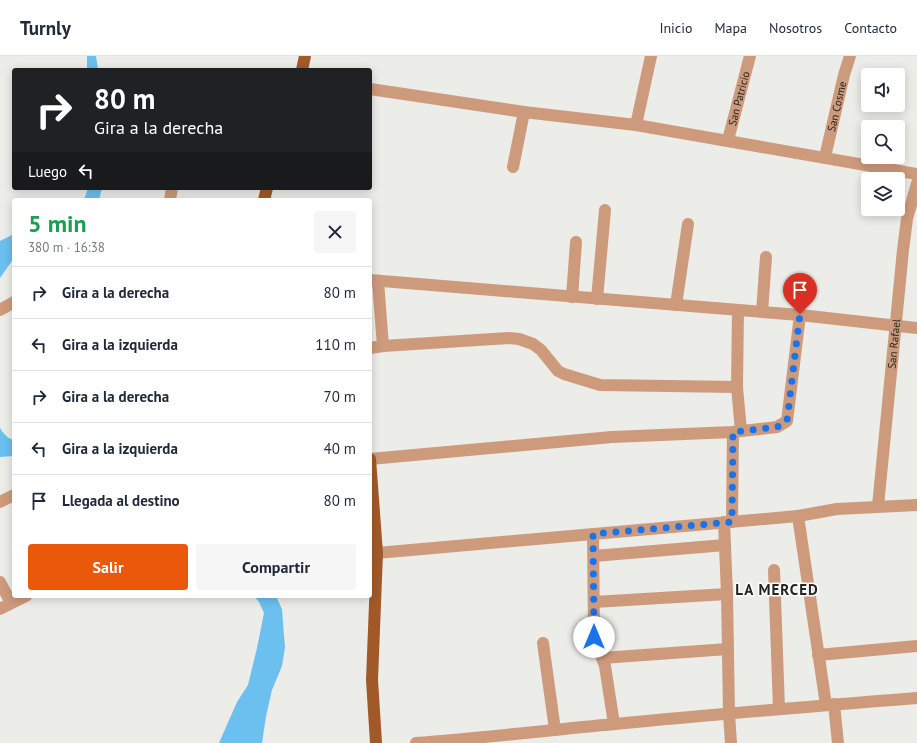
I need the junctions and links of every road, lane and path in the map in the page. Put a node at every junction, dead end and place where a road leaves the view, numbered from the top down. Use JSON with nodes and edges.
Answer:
{"nodes":[{"id":1,"x":305,"y":56,"type":"edge"},
{"id":2,"x":652,"y":56,"type":"edge"},
{"id":3,"x":750,"y":56,"type":"edge"},
{"id":4,"x":850,"y":56,"type":"edge"},
{"id":5,"x":302,"y":68,"type":"edge"},
{"id":6,"x":372,"y":89,"type":"edge"},
{"id":7,"x":524,"y":112,"type":"junction"},
{"id":8,"x":636,"y":125,"type":"junction"},
{"id":9,"x":728,"y":140,"type":"junction"},
{"id":10,"x":825,"y":157,"type":"junction"},
{"id":11,"x":513,"y":167,"type":"dead end"},
{"id":12,"x":917,"y":174,"type":"edge"},
{"id":13,"x":917,"y":183,"type":"edge"},
{"id":14,"x":605,"y":210,"type":"dead end"},
{"id":15,"x":688,"y":224,"type":"dead end"},
{"id":16,"x":576,"y":242,"type":"dead end"},
{"id":17,"x":766,"y":257,"type":"dead end"},
{"id":18,"x":374,"y":281,"type":"edge"},
{"id":19,"x":572,"y":297,"type":"junction"},
{"id":20,"x":596,"y":299,"type":"junction"},
{"id":21,"x":12,"y":303,"type":"edge"},
{"id":22,"x":676,"y":305,"type":"junction"},
{"id":23,"x":0,"y":310,"type":"edge"},
{"id":24,"x":738,"y":310,"type":"junction"},
{"id":25,"x":762,"y":312,"type":"junction"},
{"id":26,"x":800,"y":314,"type":"junction"},
{"id":27,"x":896,"y":326,"type":"junction"},
{"id":28,"x":917,"y":328,"type":"edge"},
{"id":29,"x":383,"y":346,"type":"junction"},
{"id":30,"x":372,"y":348,"type":"edge"},
{"id":31,"x":737,"y":387,"type":"junction"},
{"id":32,"x":737,"y":431,"type":"junction"},
{"id":33,"x":372,"y":459,"type":"edge"},
{"id":34,"x":372,"y":486,"type":"edge"},
{"id":35,"x":12,"y":496,"type":"edge"},
{"id":36,"x":0,"y":502,"type":"edge"},
{"id":37,"x":917,"y":504,"type":"edge"},
{"id":38,"x":878,"y":506,"type":"junction"},
{"id":39,"x":798,"y":516,"type":"junction"},
{"id":40,"x":728,"y":522,"type":"junction"},
{"id":41,"x":593,"y":534,"type":"junction"},
{"id":42,"x":725,"y":545,"type":"junction"},
{"id":43,"x":377,"y":553,"type":"junction"},
{"id":44,"x":594,"y":556,"type":"junction"},
{"id":45,"x":774,"y":570,"type":"dead end"},
{"id":46,"x":0,"y":582,"type":"edge"},
{"id":47,"x":727,"y":594,"type":"junction"},
{"id":48,"x":22,"y":598,"type":"edge"},
{"id":49,"x":594,"y":602,"type":"junction"},
{"id":50,"x":5,"y":606,"type":"edge"},
{"id":51,"x":543,"y":643,"type":"dead end"},
{"id":52,"x":917,"y":646,"type":"edge"},
{"id":53,"x":728,"y":650,"type":"junction"},
{"id":54,"x":818,"y":655,"type":"junction"},
{"id":55,"x":602,"y":658,"type":"junction"},
{"id":56,"x":917,"y":698,"type":"edge"},
{"id":57,"x":830,"y":705,"type":"junction"},
{"id":58,"x":779,"y":709,"type":"junction"},
{"id":59,"x":729,"y":714,"type":"junction"},
{"id":60,"x":614,"y":724,"type":"junction"},
{"id":61,"x":555,"y":730,"type":"junction"},
{"id":62,"x":495,"y":740,"type":"edge"},
{"id":63,"x":376,"y":743,"type":"edge"},
{"id":64,"x":416,"y":743,"type":"edge"},
{"id":65,"x":731,"y":743,"type":"edge"},
{"id":66,"x":838,"y":743,"type":"edge"}],
"edges":[{"from":1,"to":5,"type":"main road"},
{"from":2,"to":8,"type":"street"},
{"from":3,"to":9,"type":"street","name":"San Patricio"},
{"from":4,"to":10,"type":"street","name":"San Cosme"},
{"from":6,"to":7,"type":"street"},
{"from":7,"to":8,"type":"street"},
{"from":7,"to":11,"type":"street"},
{"from":8,"to":9,"type":"street"},
{"from":9,"to":10,"type":"street"},
{"from":10,"to":12,"type":"street"},
{"from":13,"to":27,"type":"street","name":"San Rafael"},
{"from":14,"to":20,"type":"street"},
{"from":15,"to":22,"type":"street"},
{"from":16,"to":19,"type":"street"},
{"from":17,"to":25,"type":"street"},
{"from":18,"to":19,"type":"street"},
{"from":18,"to":29,"type":"street"},
{"from":19,"to":20,"type":"street"},
{"from":20,"to":22,"type":"street"},
{"from":21,"to":23,"type":"street"},
{"from":22,"to":24,"type":"street"},
{"from":24,"to":25,"type":"street"},
{"from":24,"to":31,"type":"street"},
{"from":25,"to":26,"type":"street"},
{"from":26,"to":27,"type":"street"},
{"from":26,"to":32,"type":"street"},
{"from":27,"to":28,"type":"street"},
{"from":27,"to":38,"type":"street","name":"San Rafael"},
{"from":29,"to":30,"type":"street"},
{"from":29,"to":31,"type":"street"},
{"from":31,"to":32,"type":"street"},
{"from":32,"to":33,"type":"street"},
{"from":32,"to":40,"type":"street"},
{"from":34,"to":43,"type":"main road"},
{"from":35,"to":36,"type":"street"},
{"from":37,"to":38,"type":"street"},
{"from":38,"to":39,"type":"street"},
{"from":39,"to":40,"type":"street"},
{"from":39,"to":54,"type":"street"},
{"from":40,"to":41,"type":"street"},
{"from":40,"to":42,"type":"street"},
{"from":41,"to":43,"type":"street"},
{"from":41,"to":44,"type":"street"},
{"from":42,"to":44,"type":"street"},
{"from":42,"to":47,"type":"street"},
{"from":43,"to":63,"type":"main road"},
{"from":44,"to":49,"type":"street"},
{"from":45,"to":58,"type":"street"},
{"from":46,"to":50,"type":"street"},
{"from":47,"to":49,"type":"street"},
{"from":47,"to":53,"type":"street"},
{"from":48,"to":50,"type":"street"},
{"from":49,"to":55,"type":"street"},
{"from":51,"to":61,"type":"street"},
{"from":52,"to":54,"type":"street"},
{"from":53,"to":55,"type":"street"},
{"from":53,"to":59,"type":"street"},
{"from":54,"to":57,"type":"street"},
{"from":55,"to":60,"type":"street"},
{"from":56,"to":57,"type":"street"},
{"from":57,"to":58,"type":"street"},
{"from":57,"to":66,"type":"street"},
{"from":58,"to":59,"type":"street"},
{"from":59,"to":60,"type":"street"},
{"from":59,"to":65,"type":"street"},
{"from":60,"to":61,"type":"street"},
{"from":61,"to":62,"type":"street"},
{"from":62,"to":64,"type":"street"}]}
